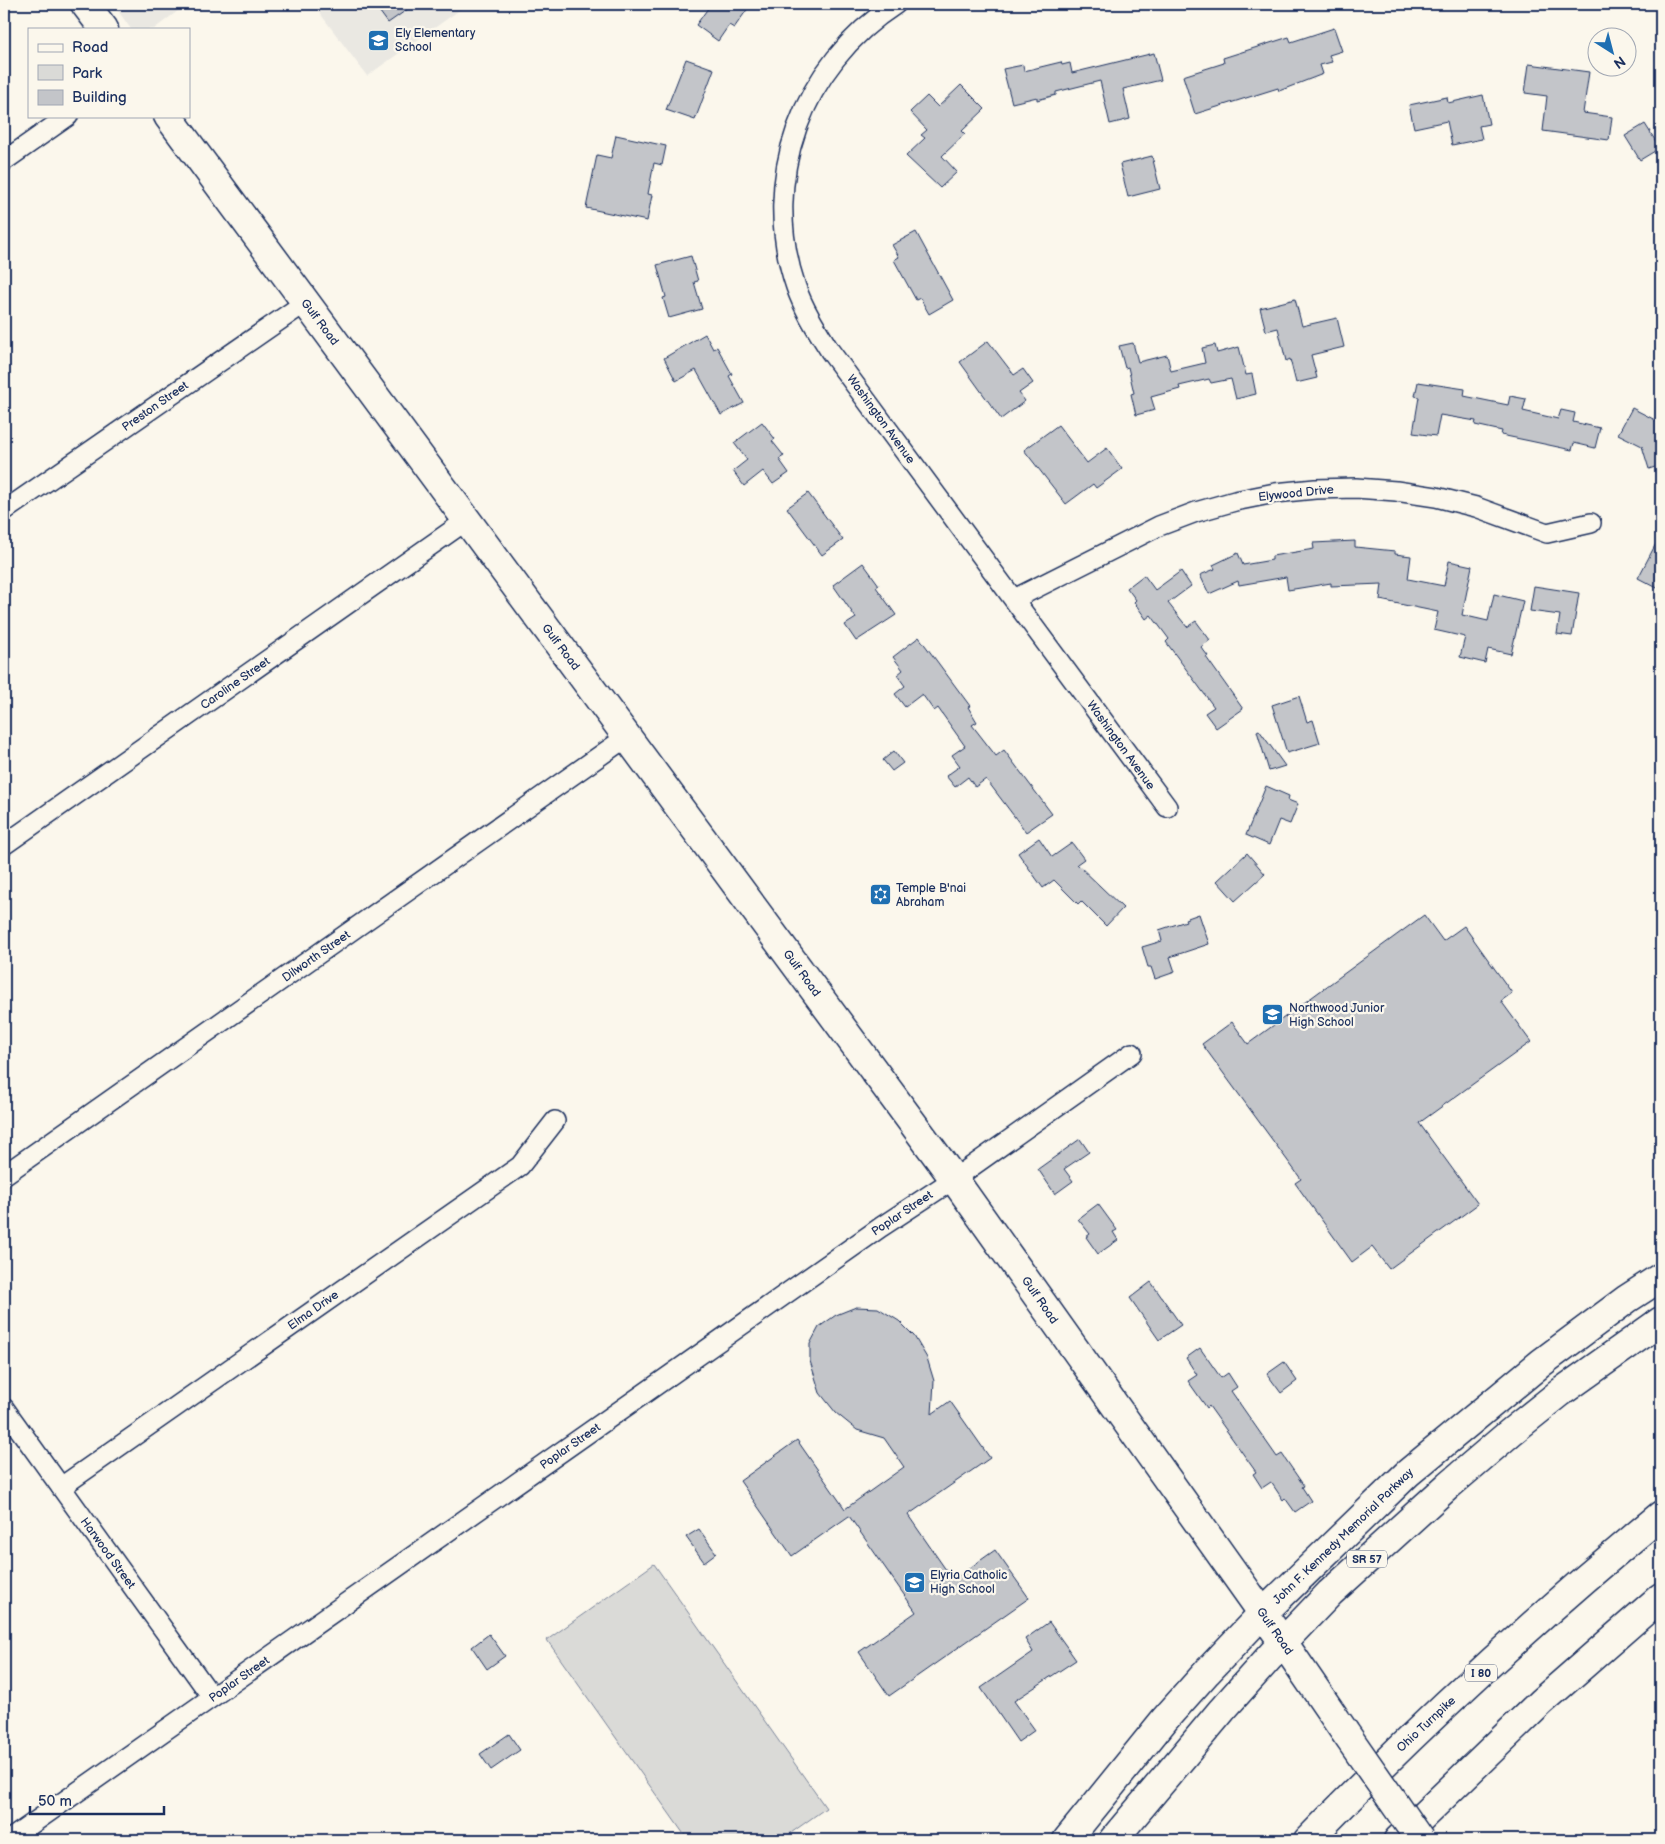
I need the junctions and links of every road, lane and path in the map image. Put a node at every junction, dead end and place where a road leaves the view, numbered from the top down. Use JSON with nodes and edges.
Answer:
{"nodes":[{"id":1,"x":85,"y":4,"type":"edge"},
{"id":2,"x":896,"y":4,"type":"edge"},
{"id":3,"x":103,"y":28,"type":"edge"},
{"id":4,"x":65,"y":118,"type":"edge"},
{"id":5,"x":169,"y":118,"type":"edge"},
{"id":6,"x":4,"y":162,"type":"edge"},
{"id":7,"x":306,"y":302,"type":"junction"},
{"id":8,"x":4,"y":511,"type":"edge"},
{"id":9,"x":467,"y":520,"type":"junction"},
{"id":10,"x":1591,"y":522,"type":"dead end"},
{"id":11,"x":1014,"y":599,"type":"junction"},
{"id":12,"x":628,"y":736,"type":"junction"},
{"id":13,"x":1167,"y":807,"type":"dead end"},
{"id":14,"x":4,"y":845,"type":"edge"},
{"id":15,"x":1132,"y":1053,"type":"dead end"},
{"id":16,"x":555,"y":1121,"type":"dead end"},
{"id":17,"x":4,"y":1175,"type":"edge"},
{"id":18,"x":954,"y":1178,"type":"junction"},
{"id":19,"x":1661,"y":1277,"type":"edge"},
{"id":20,"x":1661,"y":1320,"type":"edge"},
{"id":21,"x":4,"y":1408,"type":"edge"},
{"id":22,"x":61,"y":1487,"type":"junction"},
{"id":23,"x":1661,"y":1514,"type":"edge"},
{"id":24,"x":1661,"y":1597,"type":"edge"},
{"id":25,"x":1263,"y":1613,"type":"junction"},
{"id":26,"x":1283,"y":1642,"type":"junction"},
{"id":27,"x":212,"y":1698,"type":"junction"},
{"id":28,"x":9,"y":1840,"type":"edge"},
{"id":29,"x":1067,"y":1840,"type":"edge"},
{"id":30,"x":1114,"y":1840,"type":"edge"},
{"id":31,"x":1308,"y":1840,"type":"edge"},
{"id":32,"x":1398,"y":1840,"type":"edge"},
{"id":33,"x":1420,"y":1840,"type":"edge"}],
"edges":[{"from":1,"to":3,"type":"main road"},
{"from":2,"to":11,"type":"street","name":"Washington Avenue"},
{"from":4,"to":6,"type":"street"},
{"from":5,"to":7,"type":"main road","name":"Gulf Road"},
{"from":7,"to":8,"type":"street","name":"Preston Street"},
{"from":7,"to":9,"type":"main road","name":"Gulf Road"},
{"from":9,"to":12,"type":"main road","name":"Gulf Road"},
{"from":9,"to":14,"type":"street","name":"Caroline Street"},
{"from":10,"to":11,"type":"street","name":"Elywood Drive"},
{"from":11,"to":13,"type":"street","name":"Washington Avenue"},
{"from":12,"to":17,"type":"street","name":"Dilworth Street"},
{"from":12,"to":18,"type":"main road","name":"Gulf Road"},
{"from":15,"to":18,"type":"street","name":"Poplar Street"},
{"from":16,"to":22,"type":"street","name":"Elma Drive"},
{"from":18,"to":25,"type":"main road","name":"Gulf Road"},
{"from":18,"to":27,"type":"street","name":"Poplar Street"},
{"from":19,"to":25,"type":"main road","name":"John F. Kennedy Memorial Parkway","number":"SR 57"},
{"from":20,"to":26,"type":"main road","number":"SR 57"},
{"from":21,"to":22,"type":"street","name":"Harwood Street"},
{"from":22,"to":27,"type":"street","name":"Harwood Street"},
{"from":23,"to":31,"type":"main road","name":"Ohio Turnpike","number":"I 80"},
{"from":24,"to":32,"type":"main road"},
{"from":25,"to":26,"type":"main road","name":"Gulf Road"},
{"from":25,"to":29,"type":"main road","name":"John F. Kennedy Memorial Parkway","number":"SR 57"},
{"from":26,"to":30,"type":"main road","number":"SR 57"},
{"from":26,"to":33,"type":"main road","name":"Gulf Road","bridge":true},
{"from":27,"to":28,"type":"street","name":"Poplar Street"}]}
